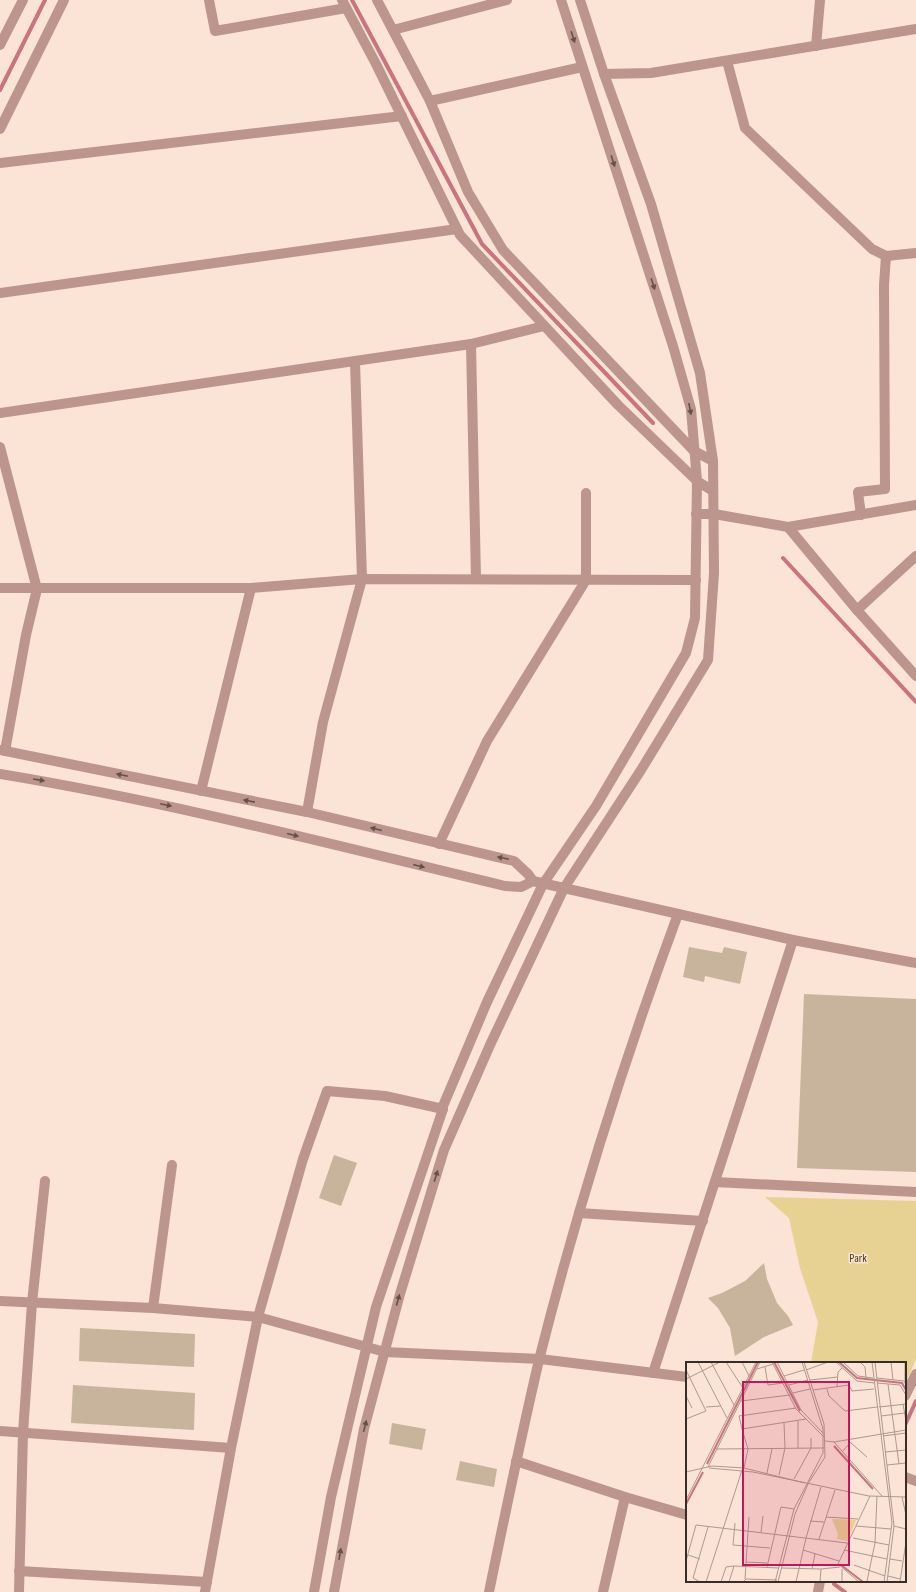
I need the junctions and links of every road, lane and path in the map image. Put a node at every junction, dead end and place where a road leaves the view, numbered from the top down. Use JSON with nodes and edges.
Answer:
{"nodes":[{"id":1,"x":23,"y":0,"type":"edge"},
{"id":2,"x":64,"y":0,"type":"edge"},
{"id":3,"x":209,"y":0,"type":"edge"},
{"id":4,"x":377,"y":0,"type":"edge"},
{"id":5,"x":507,"y":0,"type":"edge"},
{"id":6,"x":561,"y":0,"type":"edge"},
{"id":7,"x":580,"y":0,"type":"edge"},
{"id":8,"x":820,"y":0,"type":"edge"},
{"id":9,"x":344,"y":4,"type":"edge"},
{"id":10,"x":393,"y":30,"type":"junction"},
{"id":11,"x":916,"y":30,"type":"edge"},
{"id":12,"x":0,"y":44,"type":"edge"},
{"id":13,"x":816,"y":46,"type":"junction"},
{"id":14,"x":727,"y":60,"type":"junction"},
{"id":15,"x":582,"y":67,"type":"junction"},
{"id":16,"x":604,"y":74,"type":"junction"},
{"id":17,"x":430,"y":102,"type":"junction"},
{"id":18,"x":402,"y":116,"type":"junction"},
{"id":19,"x":0,"y":129,"type":"edge"},
{"id":20,"x":0,"y":163,"type":"edge"},
{"id":21,"x":457,"y":230,"type":"junction"},
{"id":22,"x":916,"y":253,"type":"edge"},
{"id":23,"x":886,"y":256,"type":"junction"},
{"id":24,"x":0,"y":293,"type":"edge"},
{"id":25,"x":544,"y":326,"type":"junction"},
{"id":26,"x":471,"y":344,"type":"junction"},
{"id":27,"x":355,"y":362,"type":"junction"},
{"id":28,"x":0,"y":413,"type":"edge"},
{"id":29,"x":0,"y":447,"type":"edge"},
{"id":30,"x":694,"y":451,"type":"junction"},
{"id":31,"x":713,"y":462,"type":"junction"},
{"id":32,"x":697,"y":481,"type":"junction"},
{"id":33,"x":714,"y":491,"type":"junction"},
{"id":34,"x":586,"y":493,"type":"dead end"},
{"id":35,"x":916,"y":506,"type":"edge"},
{"id":36,"x":696,"y":514,"type":"junction"},
{"id":37,"x":714,"y":514,"type":"junction"},
{"id":38,"x":860,"y":515,"type":"junction"},
{"id":39,"x":788,"y":527,"type":"junction"},
{"id":40,"x":916,"y":556,"type":"edge"},
{"id":41,"x":362,"y":579,"type":"junction"},
{"id":42,"x":476,"y":579,"type":"junction"},
{"id":43,"x":586,"y":580,"type":"junction"},
{"id":44,"x":696,"y":580,"type":"junction"},
{"id":45,"x":0,"y":588,"type":"edge"},
{"id":46,"x":251,"y":588,"type":"junction"},
{"id":47,"x":37,"y":589,"type":"junction"},
{"id":48,"x":857,"y":610,"type":"junction"},
{"id":49,"x":916,"y":676,"type":"edge"},
{"id":50,"x":3,"y":751,"type":"edge"},
{"id":51,"x":0,"y":774,"type":"edge"},
{"id":52,"x":201,"y":791,"type":"junction"},
{"id":53,"x":307,"y":812,"type":"junction"},
{"id":54,"x":439,"y":844,"type":"junction"},
{"id":55,"x":532,"y":881,"type":"junction"},
{"id":56,"x":543,"y":884,"type":"junction"},
{"id":57,"x":564,"y":888,"type":"junction"},
{"id":58,"x":678,"y":914,"type":"junction"},
{"id":59,"x":793,"y":940,"type":"junction"},
{"id":60,"x":916,"y":963,"type":"edge"},
{"id":61,"x":443,"y":1109,"type":"junction"},
{"id":62,"x":172,"y":1165,"type":"dead end"},
{"id":63,"x":45,"y":1181,"type":"dead end"},
{"id":64,"x":715,"y":1182,"type":"junction"},
{"id":65,"x":916,"y":1192,"type":"edge"},
{"id":66,"x":579,"y":1213,"type":"junction"},
{"id":67,"x":703,"y":1221,"type":"junction"},
{"id":68,"x":0,"y":1300,"type":"edge"},
{"id":69,"x":32,"y":1303,"type":"junction"},
{"id":70,"x":153,"y":1308,"type":"junction"},
{"id":71,"x":258,"y":1317,"type":"junction"},
{"id":72,"x":367,"y":1348,"type":"junction"},
{"id":73,"x":385,"y":1352,"type":"junction"},
{"id":74,"x":540,"y":1359,"type":"junction"},
{"id":75,"x":653,"y":1373,"type":"junction"},
{"id":76,"x":916,"y":1374,"type":"edge"},
{"id":77,"x":686,"y":1377,"type":"edge"},
{"id":78,"x":906,"y":1394,"type":"edge"},
{"id":79,"x":0,"y":1431,"type":"edge"},
{"id":80,"x":23,"y":1433,"type":"junction"},
{"id":81,"x":231,"y":1448,"type":"junction"},
{"id":82,"x":516,"y":1462,"type":"junction"},
{"id":83,"x":906,"y":1477,"type":"edge"},
{"id":84,"x":916,"y":1481,"type":"edge"},
{"id":85,"x":625,"y":1497,"type":"junction"},
{"id":86,"x":686,"y":1515,"type":"edge"},
{"id":87,"x":19,"y":1571,"type":"junction"},
{"id":88,"x":207,"y":1582,"type":"junction"},
{"id":89,"x":820,"y":1582,"type":"edge"},
{"id":90,"x":19,"y":1592,"type":"edge"},
{"id":91,"x":205,"y":1592,"type":"edge"},
{"id":92,"x":314,"y":1592,"type":"edge"},
{"id":93,"x":334,"y":1592,"type":"edge"},
{"id":94,"x":489,"y":1592,"type":"edge"},
{"id":95,"x":603,"y":1592,"type":"edge"},
{"id":96,"x":818,"y":1592,"type":"edge"}],
"edges":[{"from":1,"to":12,"type":"street"},
{"from":2,"to":19,"type":"street"},
{"from":3,"to":9,"type":"street"},
{"from":4,"to":10,"type":"street"},
{"from":5,"to":10,"type":"street"},
{"from":6,"to":15,"type":"street","one_way":true},
{"from":7,"to":16,"type":"street"},
{"from":8,"to":13,"type":"street"},
{"from":9,"to":18,"type":"street"},
{"from":10,"to":17,"type":"street"},
{"from":11,"to":13,"type":"street"},
{"from":13,"to":14,"type":"street"},
{"from":14,"to":16,"type":"street"},
{"from":14,"to":23,"type":"street"},
{"from":15,"to":17,"type":"street"},
{"from":15,"to":30,"type":"street","one_way":true},
{"from":16,"to":31,"type":"street"},
{"from":17,"to":30,"type":"street"},
{"from":18,"to":20,"type":"street"},
{"from":18,"to":21,"type":"street"},
{"from":21,"to":24,"type":"street"},
{"from":21,"to":25,"type":"street"},
{"from":22,"to":23,"type":"street"},
{"from":23,"to":38,"type":"street"},
{"from":25,"to":26,"type":"street"},
{"from":25,"to":32,"type":"street"},
{"from":26,"to":27,"type":"street"},
{"from":26,"to":42,"type":"street"},
{"from":27,"to":28,"type":"street"},
{"from":27,"to":41,"type":"street"},
{"from":29,"to":47,"type":"street"},
{"from":30,"to":31,"type":"street"},
{"from":30,"to":32,"type":"street"},
{"from":31,"to":33,"type":"street"},
{"from":32,"to":33,"type":"street"},
{"from":32,"to":36,"type":"street"},
{"from":33,"to":37,"type":"street"},
{"from":34,"to":43,"type":"street"},
{"from":35,"to":38,"type":"street"},
{"from":36,"to":37,"type":"street"},
{"from":36,"to":44,"type":"street"},
{"from":37,"to":39,"type":"street"},
{"from":37,"to":57,"type":"street"},
{"from":38,"to":39,"type":"street"},
{"from":39,"to":48,"type":"street"},
{"from":40,"to":48,"type":"street"},
{"from":41,"to":42,"type":"street"},
{"from":41,"to":46,"type":"street"},
{"from":41,"to":53,"type":"street"},
{"from":42,"to":43,"type":"street"},
{"from":43,"to":44,"type":"street"},
{"from":43,"to":54,"type":"street"},
{"from":44,"to":56,"type":"street"},
{"from":45,"to":47,"type":"street"},
{"from":46,"to":47,"type":"street"},
{"from":46,"to":52,"type":"street"},
{"from":47,"to":50,"type":"street"},
{"from":48,"to":49,"type":"street"},
{"from":52,"to":50,"type":"street","one_way":true},
{"from":51,"to":55,"type":"street","one_way":true},
{"from":53,"to":52,"type":"street","one_way":true},
{"from":54,"to":53,"type":"street","one_way":true},
{"from":55,"to":54,"type":"street","one_way":true},
{"from":55,"to":56,"type":"street"},
{"from":56,"to":57,"type":"street"},
{"from":56,"to":61,"type":"street"},
{"from":57,"to":58,"type":"street"},
{"from":73,"to":57,"type":"street","one_way":true},
{"from":58,"to":59,"type":"street"},
{"from":58,"to":66,"type":"street"},
{"from":59,"to":60,"type":"street"},
{"from":59,"to":64,"type":"street"},
{"from":61,"to":71,"type":"street"},
{"from":61,"to":72,"type":"street"},
{"from":62,"to":70,"type":"street"},
{"from":63,"to":69,"type":"street"},
{"from":64,"to":65,"type":"street"},
{"from":64,"to":67,"type":"street"},
{"from":66,"to":67,"type":"street"},
{"from":66,"to":74,"type":"street"},
{"from":67,"to":75,"type":"street"},
{"from":68,"to":69,"type":"street"},
{"from":69,"to":70,"type":"street"},
{"from":69,"to":80,"type":"street"},
{"from":70,"to":71,"type":"street"},
{"from":71,"to":72,"type":"street"},
{"from":71,"to":81,"type":"street"},
{"from":72,"to":73,"type":"street"},
{"from":72,"to":92,"type":"street"},
{"from":73,"to":74,"type":"street"},
{"from":93,"to":73,"type":"street","one_way":true},
{"from":74,"to":75,"type":"street"},
{"from":74,"to":82,"type":"street"},
{"from":75,"to":77,"type":"street"},
{"from":76,"to":78,"type":"street"},
{"from":79,"to":80,"type":"street"},
{"from":80,"to":81,"type":"street"},
{"from":80,"to":87,"type":"street"},
{"from":81,"to":88,"type":"street"},
{"from":82,"to":85,"type":"street"},
{"from":82,"to":94,"type":"street"},
{"from":83,"to":84,"type":"street"},
{"from":85,"to":86,"type":"street"},
{"from":85,"to":95,"type":"street"},
{"from":87,"to":88,"type":"street"},
{"from":87,"to":90,"type":"street"},
{"from":88,"to":91,"type":"street"},
{"from":89,"to":96,"type":"street"}]}
